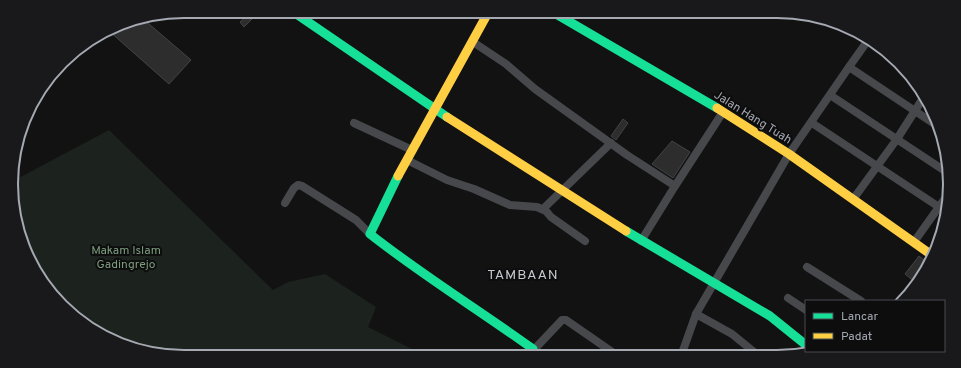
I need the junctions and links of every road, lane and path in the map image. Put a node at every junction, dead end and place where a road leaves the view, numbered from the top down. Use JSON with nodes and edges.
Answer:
{"nodes":[{"id":1,"x":302,"y":18,"type":"edge"},
{"id":2,"x":485,"y":18,"type":"edge"},
{"id":3,"x":570,"y":18,"type":"edge"},
{"id":4,"x":473,"y":42,"type":"junction"},
{"id":5,"x":866,"y":44,"type":"edge"},
{"id":6,"x":849,"y":67,"type":"junction"},
{"id":7,"x":830,"y":95,"type":"junction"},
{"id":8,"x":921,"y":102,"type":"edge"},
{"id":9,"x":435,"y":108,"type":"junction"},
{"id":10,"x":916,"y":110,"type":"junction"},
{"id":11,"x":723,"y":112,"type":"junction"},
{"id":12,"x":930,"y":121,"type":"edge"},
{"id":13,"x":354,"y":123,"type":"dead end"},
{"id":14,"x":812,"y":123,"type":"junction"},
{"id":15,"x":897,"y":139,"type":"junction"},
{"id":16,"x":611,"y":143,"type":"junction"},
{"id":17,"x":412,"y":150,"type":"junction"},
{"id":18,"x":790,"y":154,"type":"junction"},
{"id":19,"x":407,"y":160,"type":"junction"},
{"id":20,"x":878,"y":165,"type":"junction"},
{"id":21,"x":943,"y":170,"type":"edge"},
{"id":22,"x":675,"y":186,"type":"junction"},
{"id":23,"x":563,"y":189,"type":"junction"},
{"id":24,"x":854,"y":198,"type":"junction"},
{"id":25,"x":284,"y":203,"type":"dead end"},
{"id":26,"x":543,"y":209,"type":"junction"},
{"id":27,"x":942,"y":209,"type":"edge"},
{"id":28,"x":941,"y":210,"type":"edge"},
{"id":29,"x":370,"y":234,"type":"junction"},
{"id":30,"x":585,"y":241,"type":"dead end"},
{"id":31,"x":641,"y":241,"type":"junction"},
{"id":32,"x":914,"y":242,"type":"junction"},
{"id":33,"x":928,"y":252,"type":"edge"},
{"id":34,"x":807,"y":267,"type":"dead end"},
{"id":35,"x":715,"y":282,"type":"junction"},
{"id":36,"x":788,"y":298,"type":"dead end"},
{"id":37,"x":859,"y":300,"type":"edge"},
{"id":38,"x":805,"y":309,"type":"edge"},
{"id":39,"x":696,"y":314,"type":"junction"},
{"id":40,"x":805,"y":344,"type":"edge"},
{"id":41,"x":526,"y":350,"type":"edge"},
{"id":42,"x":533,"y":350,"type":"edge"},
{"id":43,"x":609,"y":350,"type":"edge"},
{"id":44,"x":683,"y":350,"type":"edge"},
{"id":45,"x":752,"y":350,"type":"edge"}],
"edges":[{"from":1,"to":9,"type":"street"},
{"from":2,"to":4,"type":"street"},
{"from":3,"to":11,"type":"street","name":"Jalan Hang Tuah"},
{"from":4,"to":9,"type":"street"},
{"from":4,"to":16,"type":"street"},
{"from":5,"to":6,"type":"street"},
{"from":6,"to":7,"type":"street"},
{"from":6,"to":10,"type":"street"},
{"from":7,"to":14,"type":"street"},
{"from":7,"to":15,"type":"street"},
{"from":8,"to":10,"type":"street"},
{"from":9,"to":17,"type":"street"},
{"from":9,"to":23,"type":"street"},
{"from":10,"to":12,"type":"street"},
{"from":10,"to":15,"type":"street"},
{"from":11,"to":18,"type":"street","name":"Jalan Hang Tuah"},
{"from":11,"to":22,"type":"street"},
{"from":13,"to":17,"type":"street"},
{"from":14,"to":18,"type":"street"},
{"from":14,"to":20,"type":"street"},
{"from":15,"to":20,"type":"street"},
{"from":15,"to":21,"type":"street"},
{"from":16,"to":22,"type":"street"},
{"from":16,"to":23,"type":"street"},
{"from":17,"to":19,"type":"street"},
{"from":18,"to":24,"type":"street","name":"Jalan Hang Tuah"},
{"from":18,"to":35,"type":"street"},
{"from":19,"to":26,"type":"street"},
{"from":19,"to":29,"type":"street"},
{"from":20,"to":24,"type":"street"},
{"from":20,"to":27,"type":"street"},
{"from":22,"to":31,"type":"street"},
{"from":23,"to":26,"type":"street"},
{"from":23,"to":31,"type":"street"},
{"from":24,"to":32,"type":"street","name":"Jalan Hang Tuah"},
{"from":25,"to":29,"type":"street"},
{"from":26,"to":30,"type":"street"},
{"from":28,"to":32,"type":"street"},
{"from":29,"to":41,"type":"street"},
{"from":31,"to":35,"type":"street"},
{"from":32,"to":33,"type":"street","name":"Jalan Hang Tuah"},
{"from":34,"to":37,"type":"street"},
{"from":35,"to":39,"type":"street"},
{"from":35,"to":40,"type":"street"},
{"from":36,"to":38,"type":"street"},
{"from":39,"to":44,"type":"street"},
{"from":39,"to":45,"type":"street"},
{"from":42,"to":43,"type":"street"}]}
